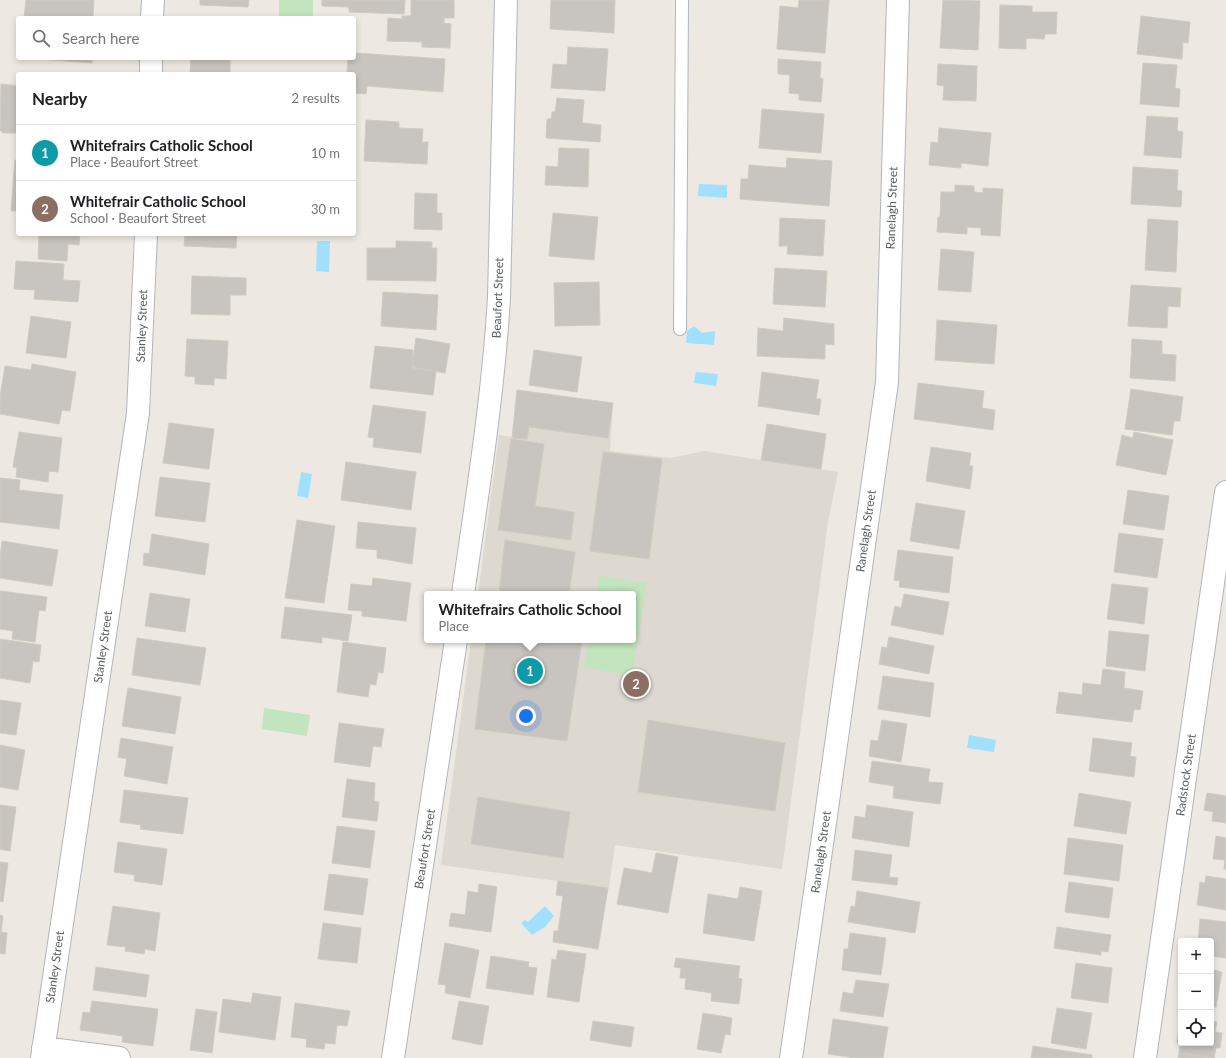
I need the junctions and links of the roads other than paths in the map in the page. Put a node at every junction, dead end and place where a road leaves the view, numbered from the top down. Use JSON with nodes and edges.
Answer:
{"nodes":[{"id":1,"x":153,"y":0,"type":"edge"},
{"id":2,"x":506,"y":0,"type":"edge"},
{"id":3,"x":682,"y":0,"type":"edge"},
{"id":4,"x":898,"y":0,"type":"edge"},
{"id":5,"x":152,"y":16,"type":"edge"},
{"id":6,"x":152,"y":60,"type":"edge"},
{"id":7,"x":151,"y":72,"type":"edge"},
{"id":8,"x":146,"y":236,"type":"edge"},
{"id":9,"x":680,"y":329,"type":"dead end"},
{"id":10,"x":1226,"y":492,"type":"edge"},
{"id":11,"x":463,"y":591,"type":"edge"},
{"id":12,"x":456,"y":643,"type":"edge"},
{"id":13,"x":42,"y":1053,"type":"edge"},
{"id":14,"x":119,"y":1058,"type":"edge"},
{"id":15,"x":393,"y":1058,"type":"edge"},
{"id":16,"x":791,"y":1058,"type":"edge"},
{"id":17,"x":1145,"y":1058,"type":"edge"}],
"edges":[{"from":1,"to":5,"type":"street"},
{"from":2,"to":11,"type":"street","name":"Beaufort Street"},
{"from":3,"to":9,"type":"lane"},
{"from":4,"to":16,"type":"street","name":"Ranelagh Street"},
{"from":6,"to":7,"type":"street"},
{"from":8,"to":13,"type":"street","name":"Stanley Street"},
{"from":10,"to":17,"type":"street","name":"Radstock Street"},
{"from":12,"to":15,"type":"street","name":"Beaufort Street"},
{"from":13,"to":14,"type":"street"}]}
